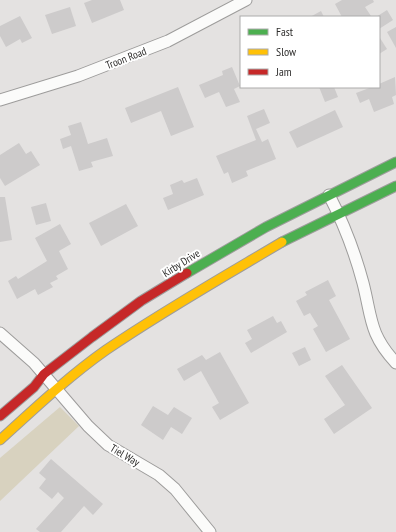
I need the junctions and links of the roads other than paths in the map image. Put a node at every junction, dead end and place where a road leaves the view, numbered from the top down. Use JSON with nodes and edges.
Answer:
{"nodes":[{"id":1,"x":246,"y":0,"type":"edge"},
{"id":2,"x":0,"y":100,"type":"edge"},
{"id":3,"x":396,"y":162,"type":"edge"},
{"id":4,"x":396,"y":186,"type":"edge"},
{"id":5,"x":329,"y":195,"type":"junction"},
{"id":6,"x":338,"y":213,"type":"junction"},
{"id":7,"x":0,"y":333,"type":"edge"},
{"id":8,"x":396,"y":363,"type":"edge"},
{"id":9,"x":44,"y":374,"type":"junction"},
{"id":10,"x":57,"y":390,"type":"junction"},
{"id":11,"x":0,"y":416,"type":"edge"},
{"id":12,"x":0,"y":440,"type":"edge"},
{"id":13,"x":210,"y":532,"type":"edge"}],
"edges":[{"from":1,"to":2,"type":"street","name":"Troon Road"},
{"from":3,"to":5,"type":"main road","name":"Kirby Drive"},
{"from":4,"to":6,"type":"main road"},
{"from":5,"to":6,"type":"street"},
{"from":5,"to":9,"type":"main road","name":"Kirby Drive"},
{"from":6,"to":8,"type":"street"},
{"from":6,"to":10,"type":"main road"},
{"from":7,"to":9,"type":"street"},
{"from":9,"to":10,"type":"street","name":"Tiel Way"},
{"from":9,"to":11,"type":"main road","name":"Kirby Drive"},
{"from":10,"to":12,"type":"main road"},
{"from":10,"to":13,"type":"street","name":"Tiel Way"}]}
